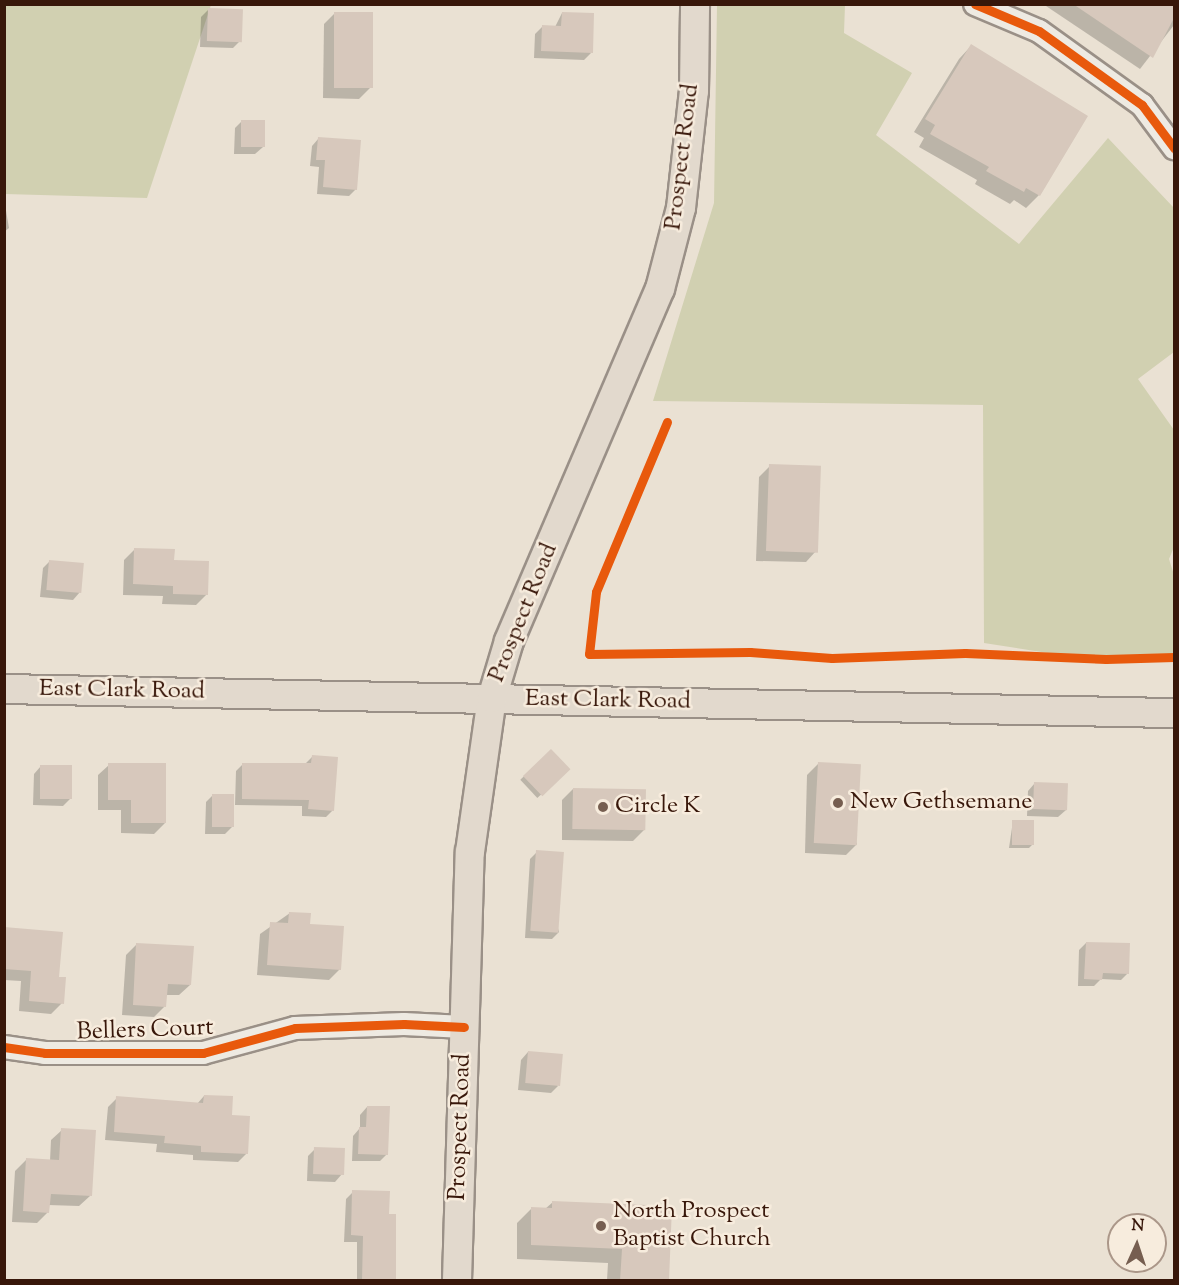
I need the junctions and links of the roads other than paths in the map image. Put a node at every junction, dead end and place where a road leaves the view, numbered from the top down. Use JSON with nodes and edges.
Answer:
{"nodes":[{"id":1,"x":695,"y":4,"type":"edge"},
{"id":2,"x":975,"y":4,"type":"edge"},
{"id":3,"x":1174,"y":148,"type":"edge"},
{"id":4,"x":4,"y":689,"type":"edge"},
{"id":5,"x":492,"y":698,"type":"junction"},
{"id":6,"x":1174,"y":713,"type":"edge"},
{"id":7,"x":464,"y":1027,"type":"junction"},
{"id":8,"x":4,"y":1047,"type":"edge"},
{"id":9,"x":457,"y":1281,"type":"edge"}],
"edges":[{"from":1,"to":5,"type":"main road","name":"Prospect Road"},
{"from":2,"to":3,"type":"street"},
{"from":4,"to":5,"type":"main road","name":"East Clark Road"},
{"from":5,"to":6,"type":"main road","name":"East Clark Road"},
{"from":5,"to":7,"type":"main road","name":"Prospect Road"},
{"from":7,"to":8,"type":"street","name":"Bellers Court"},
{"from":7,"to":9,"type":"main road","name":"Prospect Road"}]}
